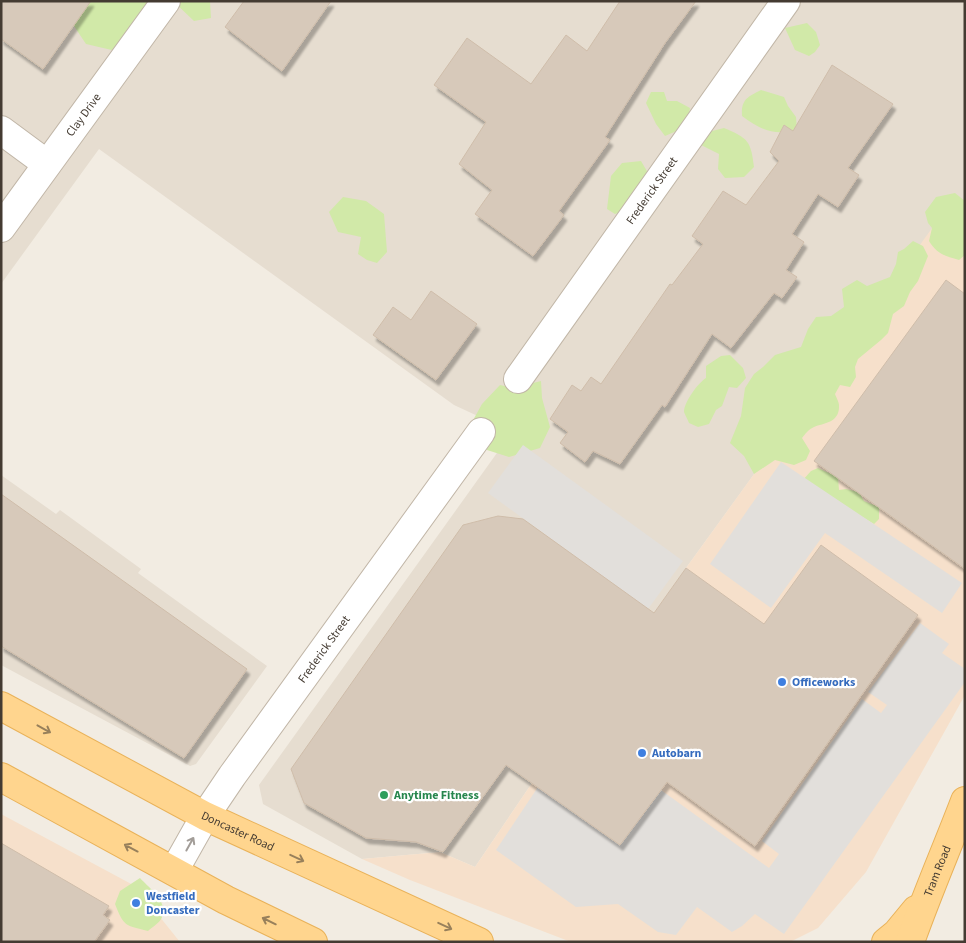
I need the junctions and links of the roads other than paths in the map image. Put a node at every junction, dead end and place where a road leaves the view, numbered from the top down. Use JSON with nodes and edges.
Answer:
{"nodes":[{"id":1,"x":166,"y":1,"type":"edge"},
{"id":2,"x":786,"y":1,"type":"edge"},
{"id":3,"x":1,"y":130,"type":"edge"},
{"id":4,"x":47,"y":164,"type":"junction"},
{"id":5,"x":1,"y":228,"type":"edge"},
{"id":6,"x":518,"y":379,"type":"dead end"},
{"id":7,"x":481,"y":432,"type":"dead end"},
{"id":8,"x":1,"y":706,"type":"edge"},
{"id":9,"x":1,"y":777,"type":"edge"},
{"id":10,"x":965,"y":801,"type":"edge"},
{"id":11,"x":205,"y":816,"type":"junction"},
{"id":12,"x":174,"y":871,"type":"junction"},
{"id":13,"x":928,"y":892,"type":"junction"},
{"id":14,"x":313,"y":942,"type":"edge"},
{"id":15,"x":479,"y":942,"type":"edge"},
{"id":16,"x":886,"y":942,"type":"edge"},
{"id":17,"x":910,"y":942,"type":"edge"}],
"edges":[{"from":1,"to":4,"type":"street","name":"Clay Drive"},
{"from":2,"to":6,"type":"street","name":"Frederick Street"},
{"from":3,"to":4,"type":"street"},
{"from":4,"to":5,"type":"street","name":"Clay Drive"},
{"from":7,"to":11,"type":"street","name":"Frederick Street"},
{"from":8,"to":11,"type":"main road","name":"Doncaster Road","one_way":true},
{"from":12,"to":9,"type":"main road","one_way":true},
{"from":10,"to":13,"type":"main road","name":"Tram Road"},
{"from":12,"to":11,"type":"street","name":"Frederick Street","one_way":true},
{"from":11,"to":15,"type":"main road","name":"Doncaster Road","one_way":true},
{"from":14,"to":12,"type":"main road","one_way":true},
{"from":13,"to":16,"type":"main road"},
{"from":13,"to":17,"type":"main road","name":"Tram Road"}]}
